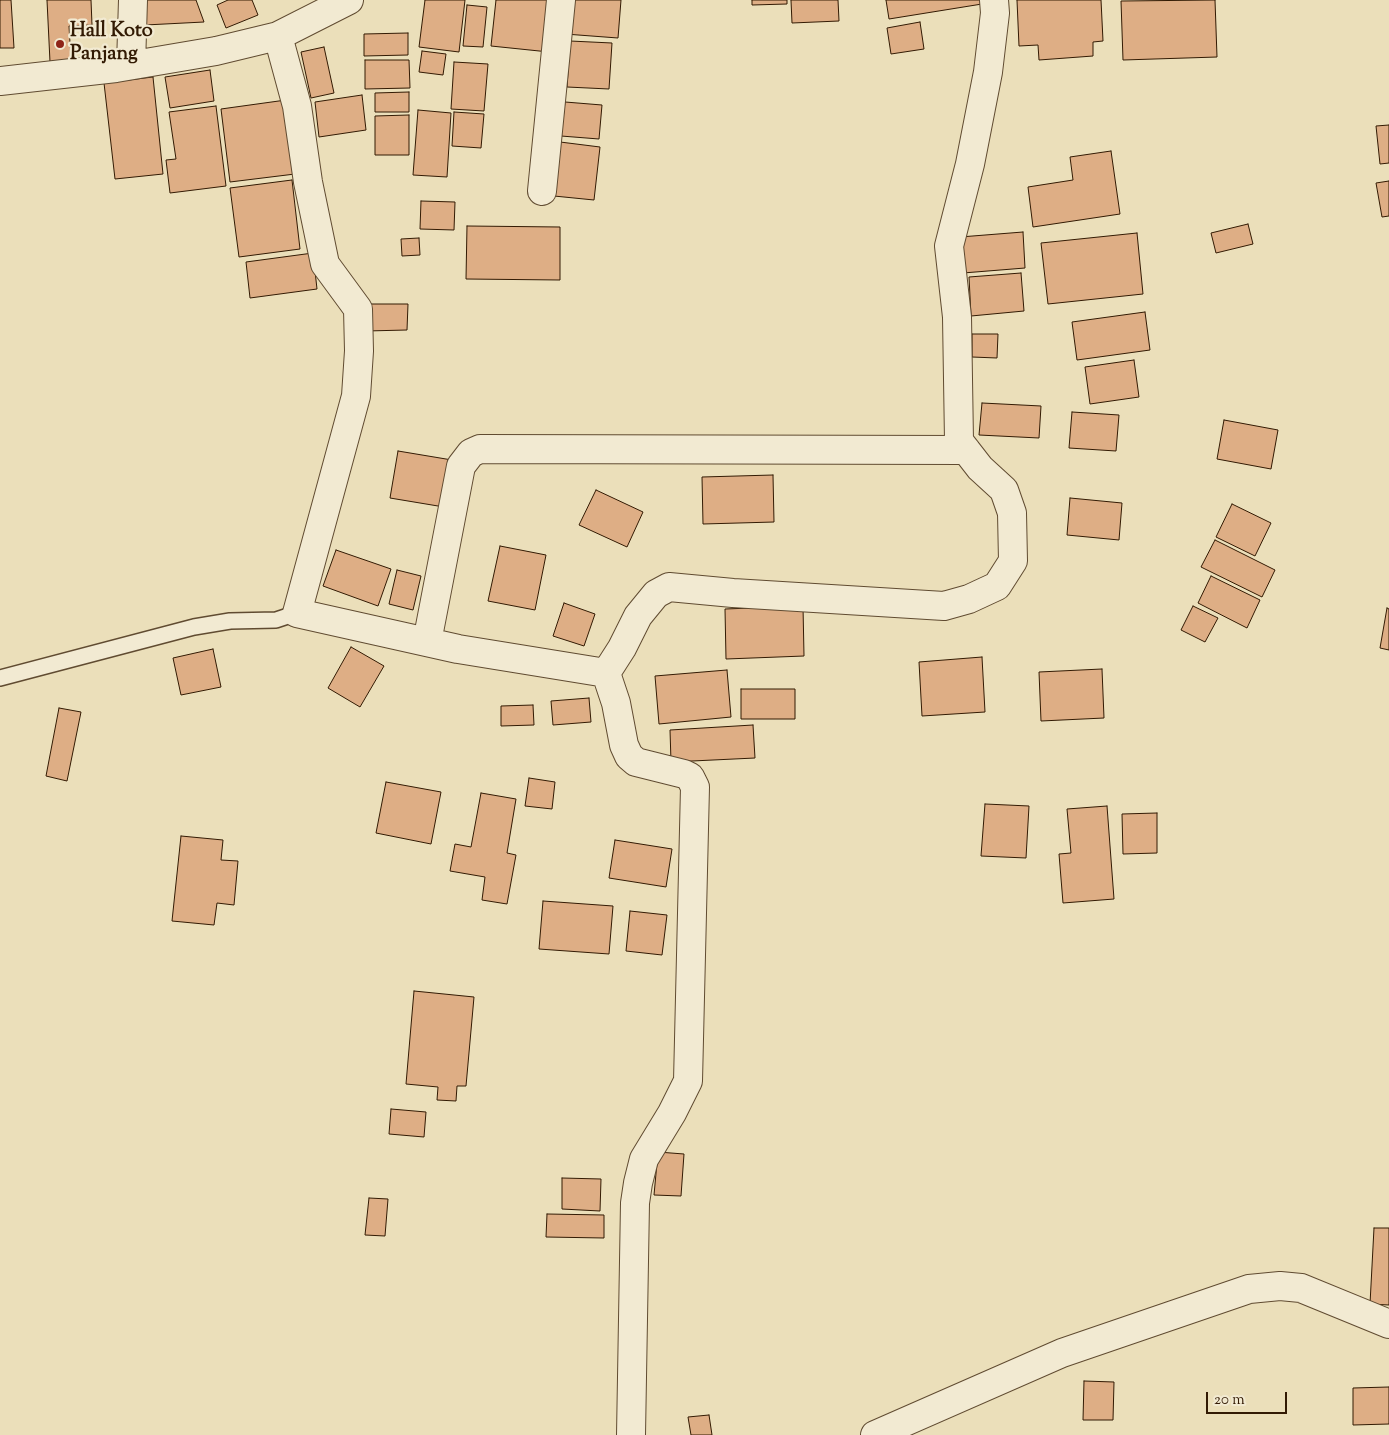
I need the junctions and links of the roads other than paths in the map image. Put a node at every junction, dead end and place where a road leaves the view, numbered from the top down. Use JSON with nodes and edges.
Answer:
{"nodes":[{"id":1,"x":133,"y":0,"type":"edge"},
{"id":2,"x":349,"y":0,"type":"edge"},
{"id":3,"x":561,"y":0,"type":"edge"},
{"id":4,"x":994,"y":0,"type":"edge"},
{"id":5,"x":278,"y":36,"type":"junction"},
{"id":6,"x":130,"y":65,"type":"junction"},
{"id":7,"x":0,"y":81,"type":"edge"},
{"id":8,"x":542,"y":192,"type":"dead end"},
{"id":9,"x":966,"y":450,"type":"junction"},
{"id":10,"x":297,"y":613,"type":"junction"},
{"id":11,"x":427,"y":642,"type":"junction"},
{"id":12,"x":606,"y":672,"type":"junction"},
{"id":13,"x":0,"y":678,"type":"edge"},
{"id":14,"x":1389,"y":1324,"type":"edge"},
{"id":15,"x":631,"y":1435,"type":"edge"},
{"id":16,"x":875,"y":1435,"type":"edge"}],
"edges":[{"from":1,"to":6,"type":"street"},
{"from":2,"to":5,"type":"street"},
{"from":3,"to":8,"type":"street"},
{"from":4,"to":9,"type":"street"},
{"from":5,"to":6,"type":"street"},
{"from":5,"to":10,"type":"street"},
{"from":6,"to":7,"type":"street"},
{"from":9,"to":11,"type":"street"},
{"from":9,"to":12,"type":"street"},
{"from":10,"to":11,"type":"street"},
{"from":10,"to":13,"type":"lane"},
{"from":11,"to":12,"type":"street"},
{"from":12,"to":15,"type":"street"},
{"from":14,"to":16,"type":"street"}]}
